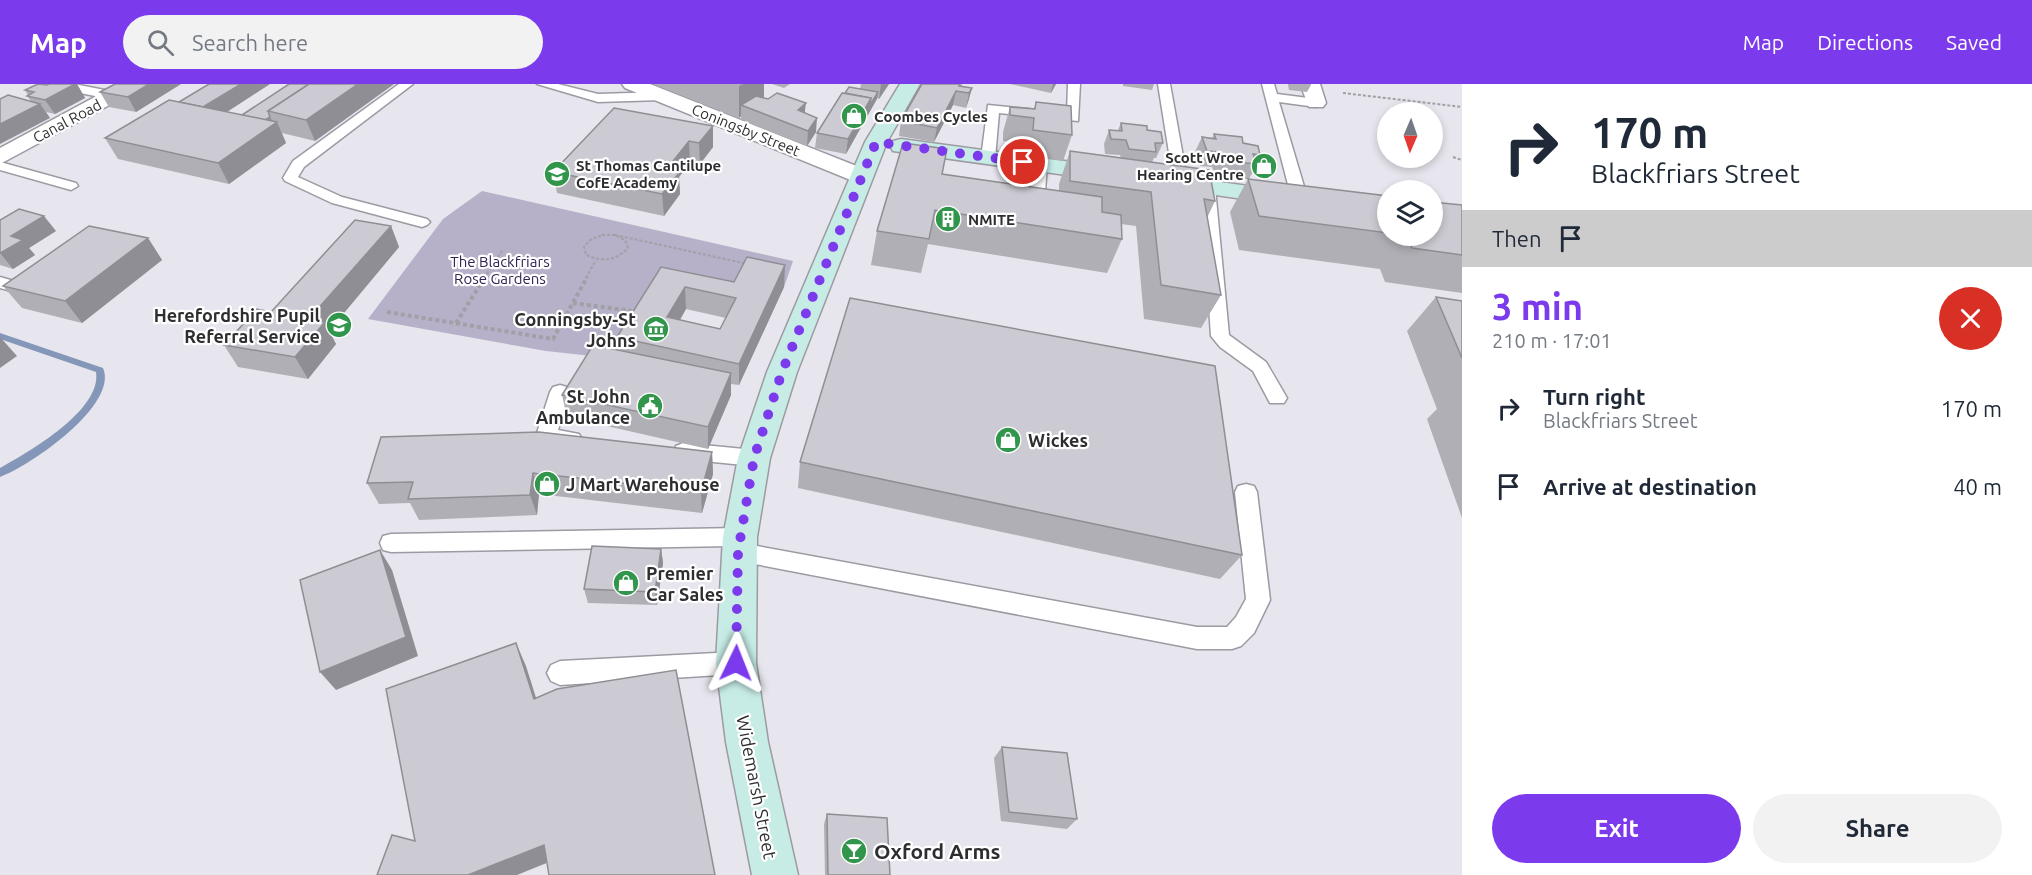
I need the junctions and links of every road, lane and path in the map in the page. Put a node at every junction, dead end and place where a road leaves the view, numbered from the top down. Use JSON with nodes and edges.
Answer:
{"nodes":[{"id":1,"x":56,"y":84,"type":"edge"},
{"id":2,"x":134,"y":84,"type":"edge"},
{"id":3,"x":407,"y":84,"type":"edge"},
{"id":4,"x":543,"y":84,"type":"edge"},
{"id":5,"x":632,"y":84,"type":"edge"},
{"id":6,"x":910,"y":84,"type":"edge"},
{"id":7,"x":1074,"y":84,"type":"edge"},
{"id":8,"x":1164,"y":84,"type":"edge"},
{"id":9,"x":1269,"y":90,"type":"edge"},
{"id":10,"x":1312,"y":92,"type":"edge"},
{"id":11,"x":707,"y":95,"type":"dead end"},
{"id":12,"x":115,"y":96,"type":"junction"},
{"id":13,"x":663,"y":96,"type":"junction"},
{"id":14,"x":688,"y":106,"type":"junction"},
{"id":15,"x":1462,"y":106,"type":"edge"},
{"id":16,"x":876,"y":142,"type":"junction"},
{"id":17,"x":0,"y":157,"type":"edge"},
{"id":18,"x":1453,"y":157,"type":"dead end"},
{"id":19,"x":988,"y":158,"type":"junction"},
{"id":20,"x":1462,"y":160,"type":"edge"},
{"id":21,"x":1040,"y":165,"type":"junction"},
{"id":22,"x":0,"y":166,"type":"edge"},
{"id":23,"x":861,"y":176,"type":"junction"},
{"id":24,"x":1181,"y":184,"type":"junction"},
{"id":25,"x":71,"y":186,"type":"dead end"},
{"id":26,"x":1208,"y":188,"type":"junction"},
{"id":27,"x":1311,"y":202,"type":"joint"},
{"id":28,"x":1036,"y":205,"type":"edge"},
{"id":29,"x":422,"y":222,"type":"dead end"},
{"id":30,"x":615,"y":235,"type":"junction"},
{"id":31,"x":502,"y":251,"type":"dead end"},
{"id":32,"x":596,"y":260,"type":"junction"},
{"id":33,"x":751,"y":264,"type":"edge"},
{"id":34,"x":0,"y":282,"type":"edge"},
{"id":35,"x":22,"y":289,"type":"edge"},
{"id":36,"x":573,"y":303,"type":"junction"},
{"id":37,"x":632,"y":311,"type":"edge"},
{"id":38,"x":387,"y":312,"type":"dead end"},
{"id":39,"x":456,"y":323,"type":"junction"},
{"id":40,"x":560,"y":392,"type":"dead end"},
{"id":41,"x":1277,"y":398,"type":"dead end"},
{"id":42,"x":592,"y":441,"type":"edge"},
{"id":43,"x":662,"y":448,"type":"edge"},
{"id":44,"x":754,"y":458,"type":"junction"},
{"id":45,"x":1246,"y":492,"type":"dead end"},
{"id":46,"x":391,"y":543,"type":"dead end"},
{"id":47,"x":739,"y":544,"type":"junction"},
{"id":48,"x":736,"y":663,"type":"junction"},
{"id":49,"x":560,"y":673,"type":"dead end"},
{"id":50,"x":775,"y":875,"type":"edge"}],
"edges":[{"from":1,"to":12,"type":"lane"},
{"from":2,"to":12,"type":"street","name":"Canal Road"},
{"from":3,"to":29,"type":"lane"},
{"from":4,"to":13,"type":"lane"},
{"from":5,"to":13,"type":"street","name":"Coningsby Street"},
{"from":6,"to":16,"type":"main road","name":"Widemarsh Street"},
{"from":7,"to":19,"type":"lane"},
{"from":8,"to":24,"type":"lane"},
{"from":9,"to":10,"type":"lane"},
{"from":9,"to":27,"type":"lane"},
{"from":10,"to":15,"type":"path"},
{"from":11,"to":14,"type":"lane"},
{"from":12,"to":17,"type":"street","name":"Canal Road"},
{"from":13,"to":14,"type":"street","name":"Coningsby Street"},
{"from":14,"to":23,"type":"street","name":"Coningsby Street"},
{"from":16,"to":19,"type":"main road"},
{"from":16,"to":23,"type":"main road","name":"Widemarsh Street"},
{"from":18,"to":20,"type":"path"},
{"from":19,"to":21,"type":"main road"},
{"from":21,"to":24,"type":"main road"},
{"from":21,"to":28,"type":"lane"},
{"from":22,"to":25,"type":"lane"},
{"from":23,"to":44,"type":"main road","name":"Widemarsh Street"},
{"from":24,"to":26,"type":"main road"},
{"from":26,"to":27,"type":"main road"},
{"from":26,"to":41,"type":"lane"},
{"from":30,"to":32,"type":"path"},
{"from":30,"to":32,"type":"path"},
{"from":30,"to":33,"type":"path"},
{"from":31,"to":39,"type":"path"},
{"from":32,"to":36,"type":"path"},
{"from":34,"to":35,"type":"lane"},
{"from":36,"to":37,"type":"path"},
{"from":36,"to":39,"type":"path"},
{"from":38,"to":39,"type":"path"},
{"from":40,"to":42,"type":"lane"},
{"from":43,"to":44,"type":"lane"},
{"from":44,"to":47,"type":"main road","name":"Widemarsh Street"},
{"from":45,"to":47,"type":"lane"},
{"from":46,"to":47,"type":"lane"},
{"from":47,"to":48,"type":"main road","name":"Widemarsh Street"},
{"from":48,"to":49,"type":"lane"},
{"from":48,"to":50,"type":"main road","name":"Widemarsh Street"}]}
